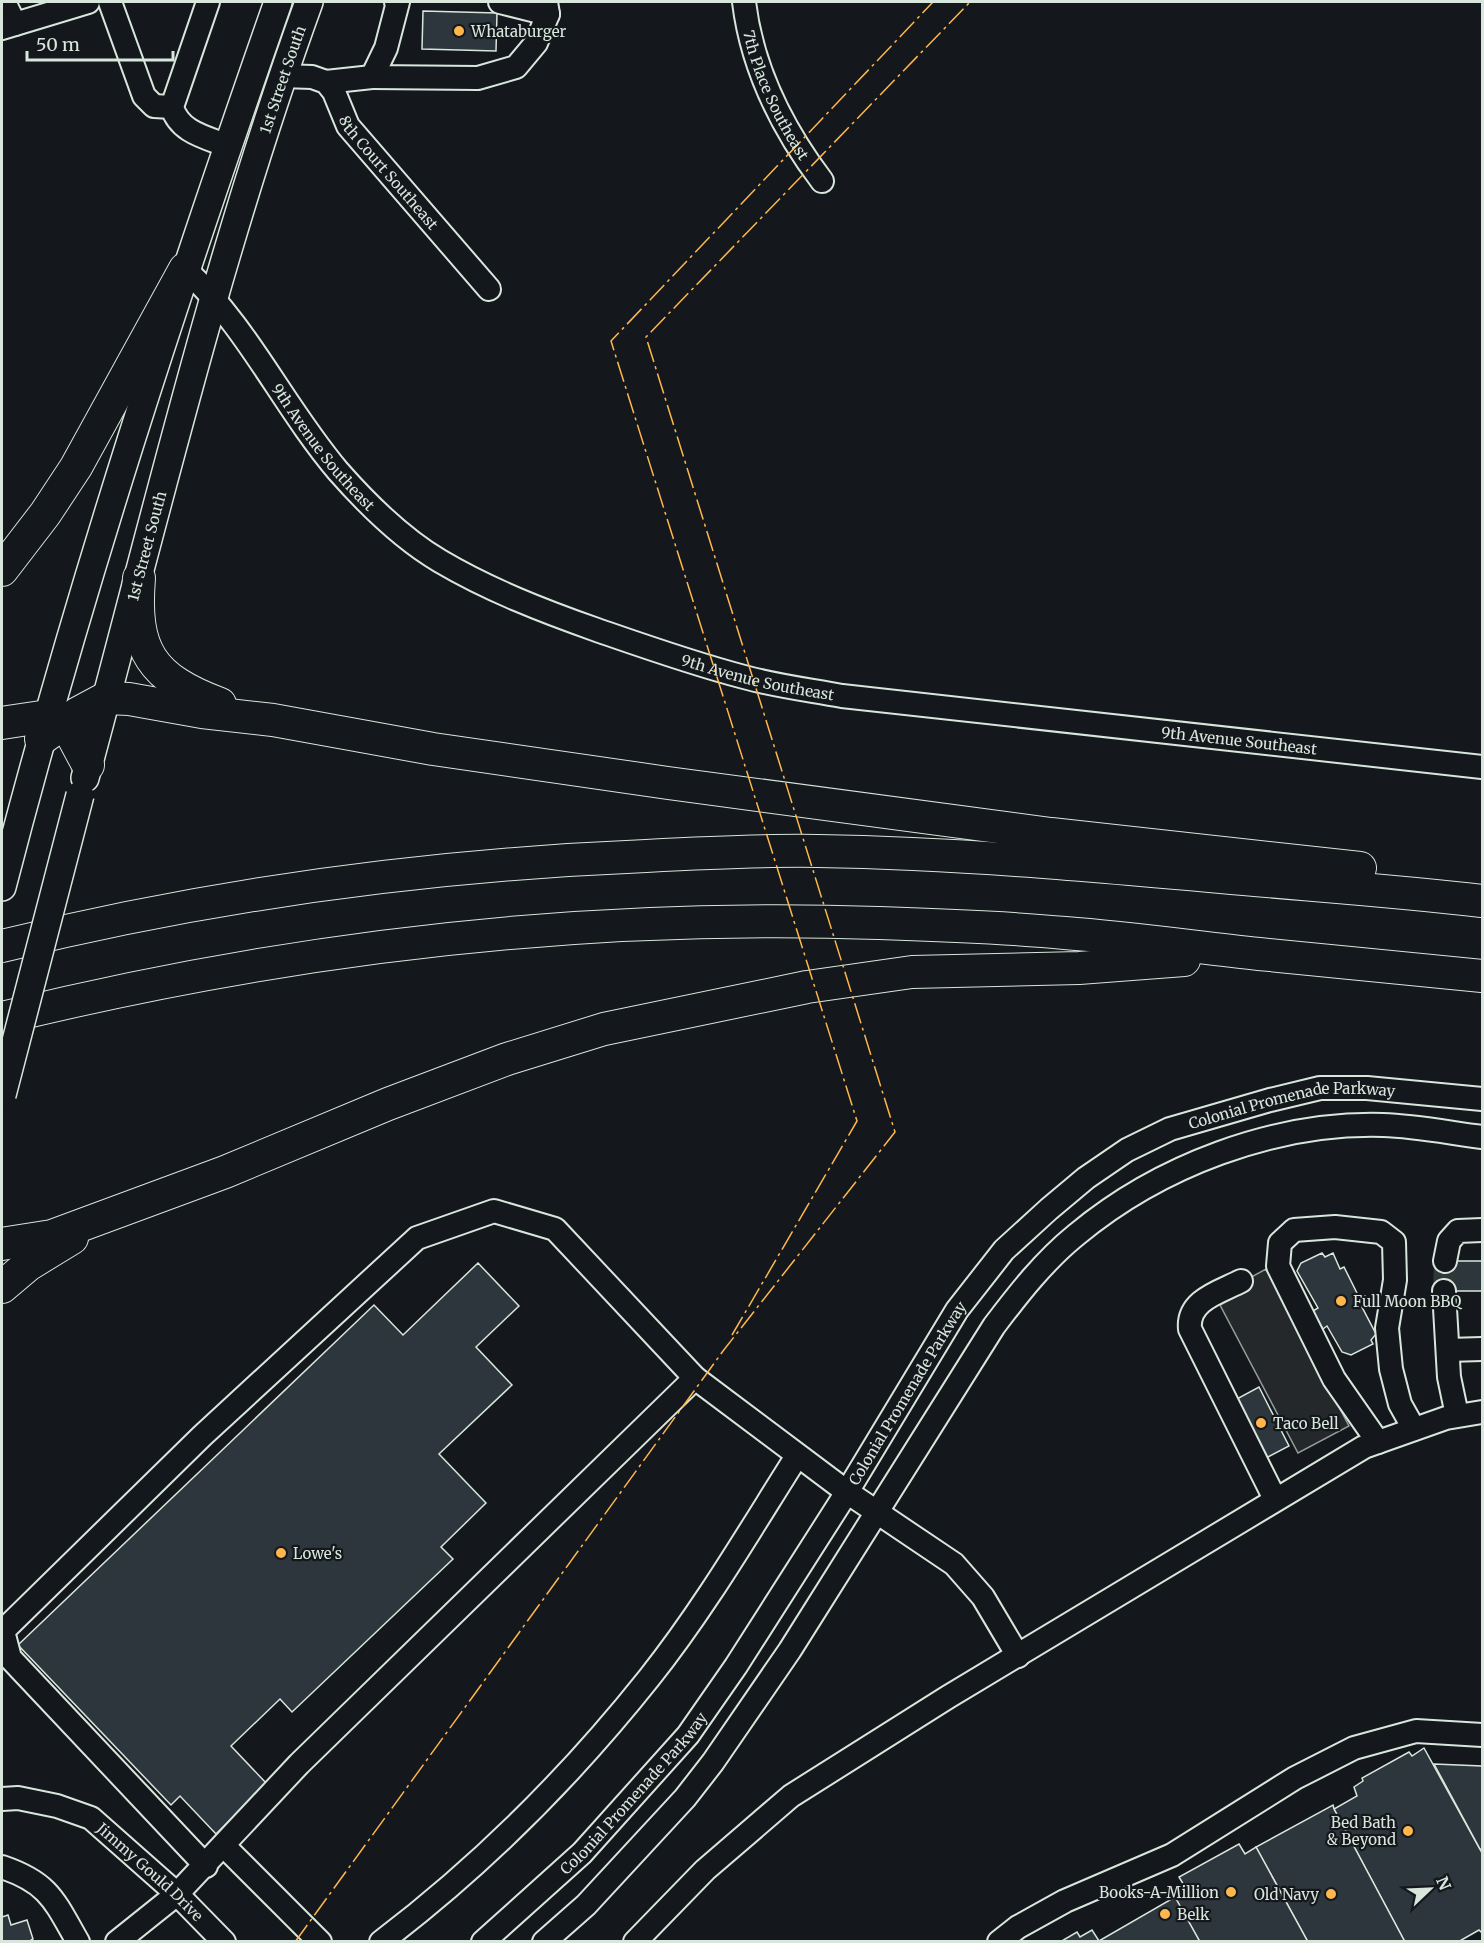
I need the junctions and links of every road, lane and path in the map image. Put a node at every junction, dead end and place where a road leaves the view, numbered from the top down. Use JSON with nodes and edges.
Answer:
{"nodes":[{"id":1,"x":88,"y":2,"type":"edge"},
{"id":2,"x":110,"y":2,"type":"edge"},
{"id":3,"x":208,"y":2,"type":"edge"},
{"id":4,"x":278,"y":2,"type":"edge"},
{"id":5,"x":309,"y":2,"type":"edge"},
{"id":6,"x":398,"y":2,"type":"edge"},
{"id":7,"x":500,"y":2,"type":"edge"},
{"id":8,"x":744,"y":2,"type":"edge"},
{"id":9,"x":2,"y":3,"type":"edge"},
{"id":10,"x":547,"y":8,"type":"edge"},
{"id":11,"x":8,"y":26,"type":"edge"},
{"id":12,"x":282,"y":76,"type":"junction"},
{"id":13,"x":372,"y":77,"type":"junction"},
{"id":14,"x":326,"y":82,"type":"junction"},
{"id":15,"x":172,"y":107,"type":"junction"},
{"id":16,"x":228,"y":146,"type":"junction"},
{"id":17,"x":822,"y":181,"type":"dead end"},
{"id":18,"x":185,"y":269,"type":"junction"},
{"id":19,"x":489,"y":289,"type":"dead end"},
{"id":20,"x":214,"y":296,"type":"junction"},
{"id":21,"x":2,"y":570,"type":"edge"},
{"id":22,"x":139,"y":578,"type":"junction"},
{"id":23,"x":106,"y":698,"type":"junction"},
{"id":24,"x":260,"y":718,"type":"junction"},
{"id":25,"x":2,"y":723,"type":"edge"},
{"id":26,"x":47,"y":736,"type":"junction"},
{"id":27,"x":88,"y":765,"type":"junction"},
{"id":28,"x":1482,"y":767,"type":"edge"},
{"id":29,"x":2,"y":887,"type":"edge"},
{"id":30,"x":1469,"y":899,"type":"edge"},
{"id":31,"x":2,"y":946,"type":"edge"},
{"id":32,"x":1262,"y":955,"type":"junction"},
{"id":33,"x":1482,"y":976,"type":"edge"},
{"id":34,"x":2,"y":1018,"type":"edge"},
{"id":35,"x":2,"y":1095,"type":"edge"},
{"id":36,"x":1482,"y":1099,"type":"edge"},
{"id":37,"x":1482,"y":1137,"type":"edge"},
{"id":38,"x":106,"y":1216,"type":"junction"},
{"id":39,"x":1482,"y":1230,"type":"edge"},
{"id":40,"x":2,"y":1244,"type":"edge"},
{"id":41,"x":1445,"y":1261,"type":"tunnel mouth"},
{"id":42,"x":1241,"y":1281,"type":"dead end"},
{"id":43,"x":2,"y":1287,"type":"edge"},
{"id":44,"x":1444,"y":1291,"type":"tunnel mouth"},
{"id":45,"x":1448,"y":1350,"type":"junction"},
{"id":46,"x":1482,"y":1350,"type":"edge"},
{"id":47,"x":695,"y":1378,"type":"junction"},
{"id":48,"x":1482,"y":1412,"type":"edge"},
{"id":49,"x":1457,"y":1415,"type":"junction"},
{"id":50,"x":1414,"y":1429,"type":"junction"},
{"id":51,"x":1378,"y":1442,"type":"junction"},
{"id":52,"x":797,"y":1456,"type":"junction"},
{"id":53,"x":847,"y":1492,"type":"junction"},
{"id":54,"x":1275,"y":1499,"type":"junction"},
{"id":55,"x":875,"y":1512,"type":"junction"},
{"id":56,"x":1018,"y":1656,"type":"junction"},
{"id":57,"x":1482,"y":1734,"type":"edge"},
{"id":58,"x":2,"y":1799,"type":"edge"},
{"id":59,"x":224,"y":1846,"type":"junction"},
{"id":60,"x":206,"y":1866,"type":"junction"},
{"id":61,"x":2,"y":1867,"type":"edge"},
{"id":62,"x":177,"y":1894,"type":"junction"},
{"id":63,"x":78,"y":1941,"type":"edge"},
{"id":64,"x":117,"y":1941,"type":"edge"},
{"id":65,"x":224,"y":1941,"type":"edge"},
{"id":66,"x":320,"y":1941,"type":"edge"},
{"id":67,"x":381,"y":1941,"type":"edge"},
{"id":68,"x":483,"y":1941,"type":"edge"},
{"id":69,"x":544,"y":1941,"type":"edge"},
{"id":70,"x":635,"y":1941,"type":"edge"},
{"id":71,"x":999,"y":1941,"type":"edge"}],
"edges":[{"from":1,"to":11,"type":"street"},
{"from":2,"to":15,"type":"street"},
{"from":3,"to":15,"type":"street"},
{"from":4,"to":16,"type":"main road","name":"1st Street South"},
{"from":5,"to":12,"type":"main road","name":"1st Street South"},
{"from":6,"to":13,"type":"street"},
{"from":7,"to":10,"type":"street"},
{"from":8,"to":17,"type":"street","name":"7th Place Southeast"},
{"from":9,"to":11,"type":"street"},
{"from":10,"to":13,"type":"street"},
{"from":12,"to":14,"type":"street"},
{"from":12,"to":20,"type":"main road","name":"1st Street South"},
{"from":13,"to":14,"type":"street"},
{"from":14,"to":19,"type":"street","name":"8th Court Southeast"},
{"from":15,"to":16,"type":"street"},
{"from":16,"to":18,"type":"main road","name":"1st Street South"},
{"from":18,"to":20,"type":"street","name":"9th Avenue Southeast"},
{"from":18,"to":21,"type":"highway"},
{"from":18,"to":26,"type":"main road","name":"1st Street South"},
{"from":20,"to":22,"type":"main road","name":"1st Street South"},
{"from":20,"to":28,"type":"street","name":"9th Avenue Southeast"},
{"from":22,"to":23,"type":"main road","name":"1st Street South"},
{"from":22,"to":24,"type":"highway"},
{"from":23,"to":24,"type":"highway"},
{"from":23,"to":26,"type":"highway"},
{"from":23,"to":27,"type":"main road","name":"1st Street South"},
{"from":24,"to":30,"type":"highway"},
{"from":25,"to":26,"type":"highway"},
{"from":26,"to":27,"type":"highway"},
{"from":26,"to":29,"type":"main road","name":"1st Street South"},
{"from":27,"to":35,"type":"main road","name":"1st Street South","bridge":true},
{"from":30,"to":31,"type":"highway"},
{"from":32,"to":33,"type":"highway"},
{"from":32,"to":34,"type":"highway"},
{"from":32,"to":38,"type":"highway"},
{"from":36,"to":53,"type":"street","name":"Colonial Promenade Parkway"},
{"from":37,"to":55,"type":"street","name":"Colonial Promenade Parkway"},
{"from":38,"to":40,"type":"highway"},
{"from":38,"to":43,"type":"highway"},
{"from":39,"to":41,"type":"street"},
{"from":42,"to":54,"type":"street"},
{"from":44,"to":45,"type":"street"},
{"from":45,"to":46,"type":"street"},
{"from":45,"to":49,"type":"street"},
{"from":47,"to":52,"type":"street"},
{"from":47,"to":59,"type":"street"},
{"from":47,"to":60,"type":"street"},
{"from":48,"to":49,"type":"street"},
{"from":49,"to":50,"type":"street"},
{"from":50,"to":51,"type":"street"},
{"from":50,"to":51,"type":"street"},
{"from":51,"to":54,"type":"street"},
{"from":52,"to":53,"type":"street"},
{"from":52,"to":67,"type":"street"},
{"from":53,"to":55,"type":"street"},
{"from":53,"to":68,"type":"street","name":"Colonial Promenade Parkway"},
{"from":54,"to":56,"type":"street"},
{"from":55,"to":56,"type":"street"},
{"from":55,"to":69,"type":"street","name":"Colonial Promenade Parkway"},
{"from":56,"to":70,"type":"street"},
{"from":57,"to":71,"type":"street"},
{"from":58,"to":62,"type":"street","name":"Jimmy Gould Drive"},
{"from":59,"to":60,"type":"street"},
{"from":59,"to":66,"type":"street"},
{"from":60,"to":62,"type":"street"},
{"from":61,"to":63,"type":"street"},
{"from":62,"to":64,"type":"street"},
{"from":62,"to":65,"type":"street","name":"Jimmy Gould Drive"}]}
